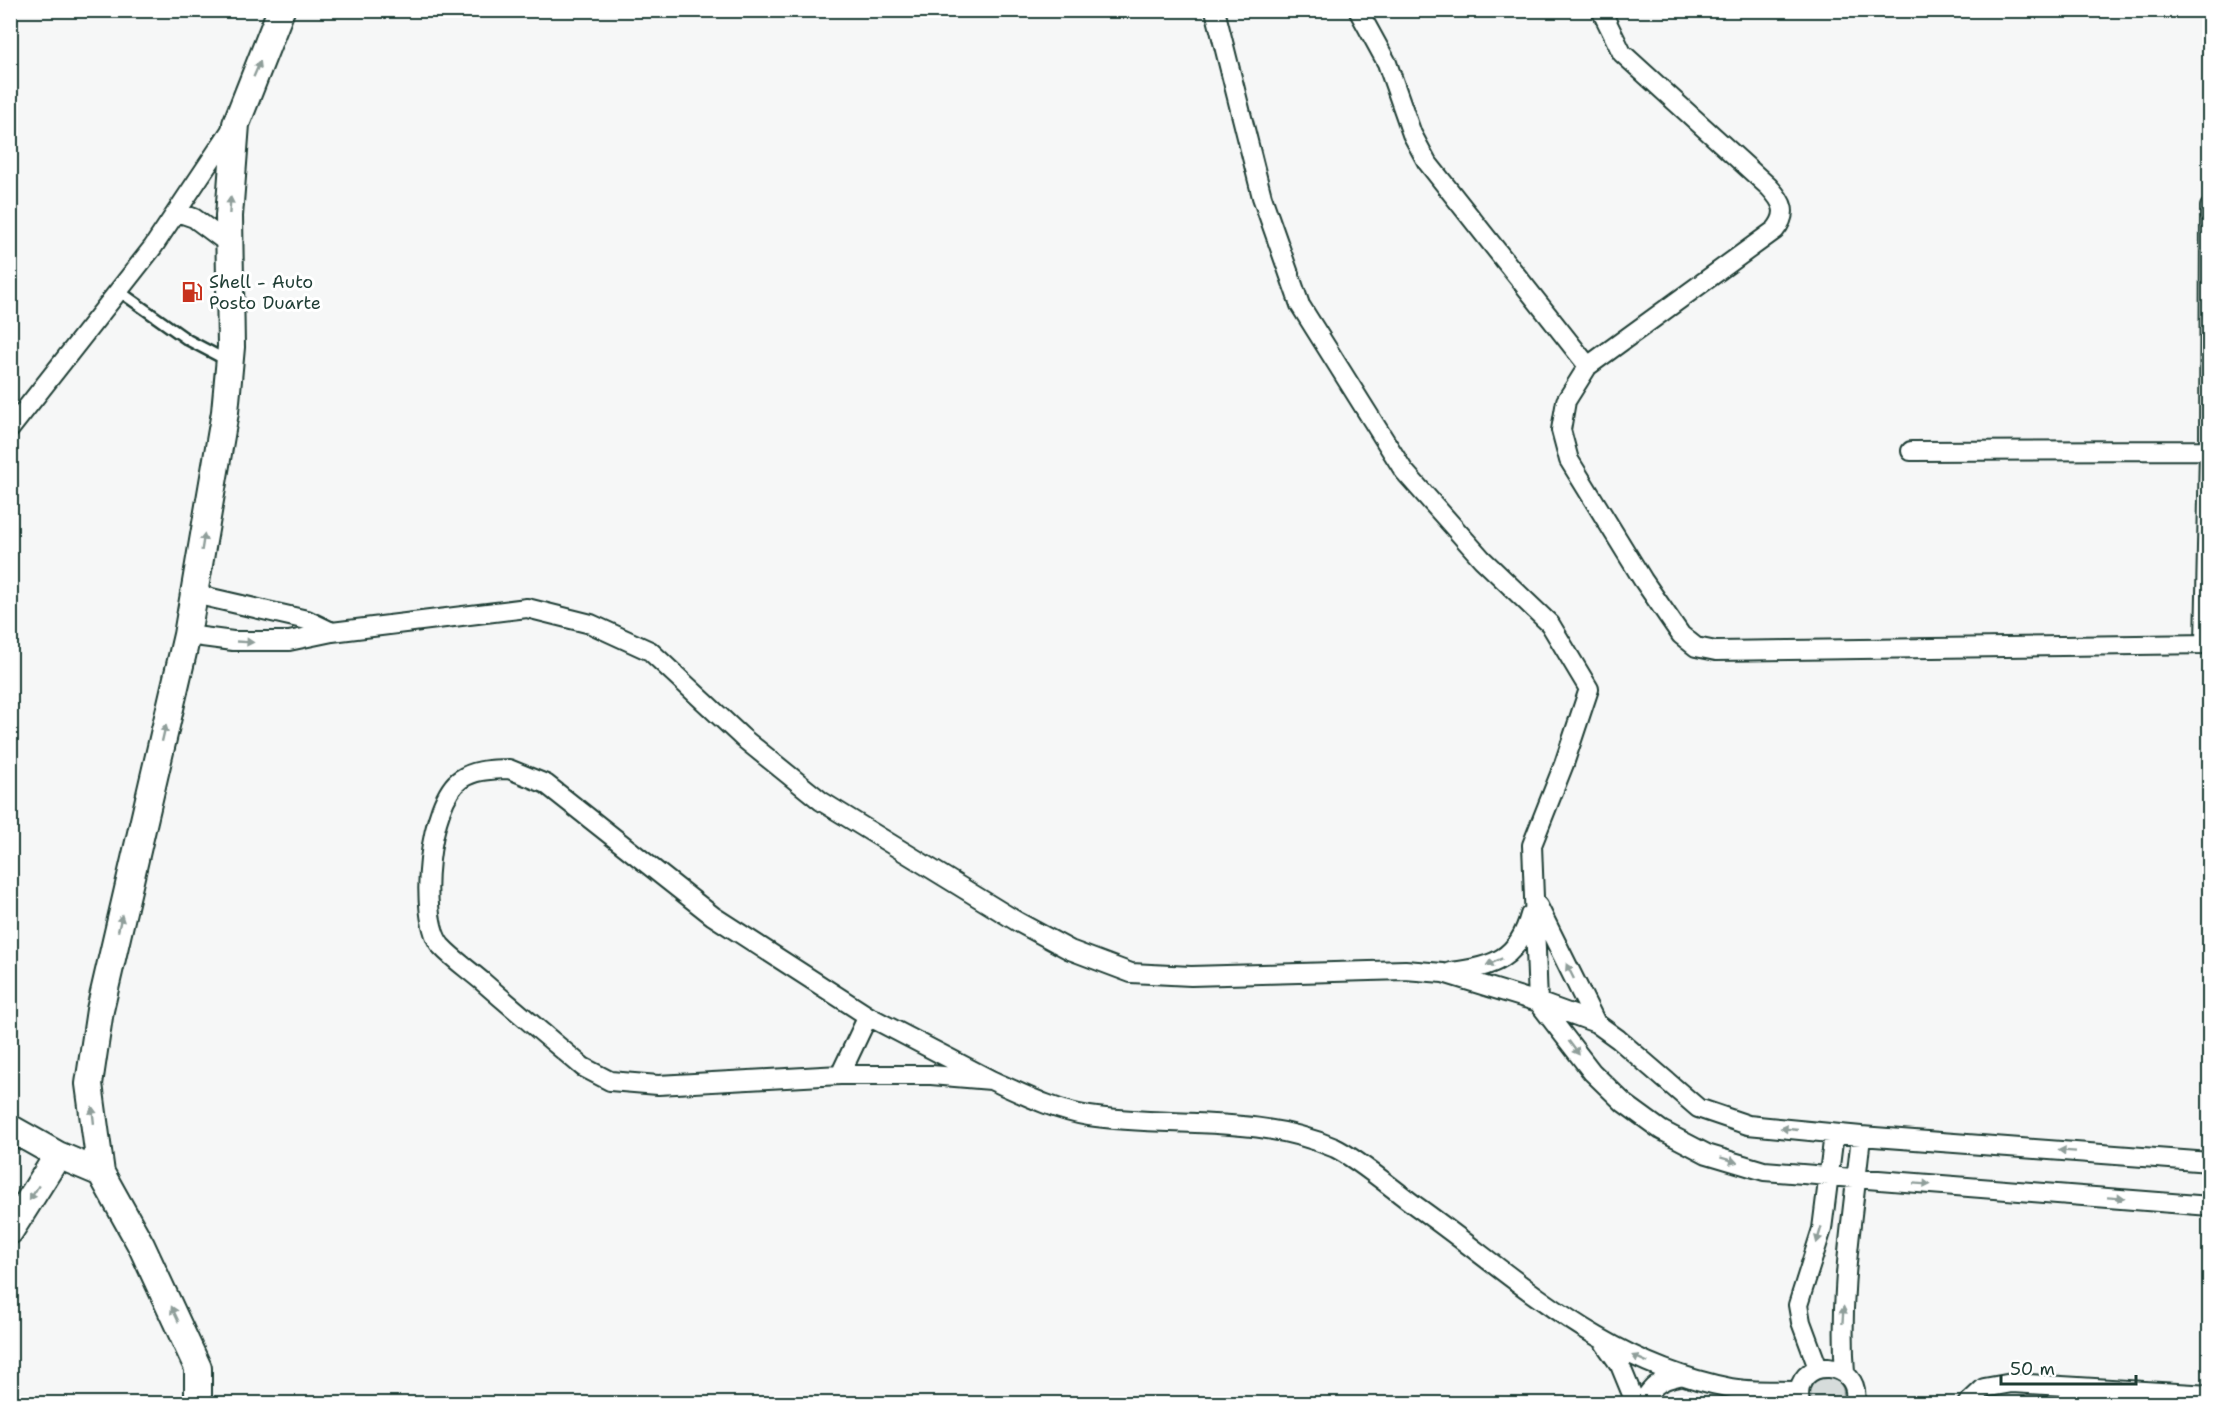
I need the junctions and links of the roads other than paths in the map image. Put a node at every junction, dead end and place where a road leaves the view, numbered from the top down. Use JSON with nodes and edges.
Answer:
{"nodes":[{"id":1,"x":281,"y":10,"type":"edge"},
{"id":2,"x":1215,"y":10,"type":"edge"},
{"id":3,"x":1358,"y":10,"type":"edge"},
{"id":4,"x":1601,"y":10,"type":"edge"},
{"id":5,"x":236,"y":124,"type":"junction"},
{"id":6,"x":2210,"y":207,"type":"edge"},
{"id":7,"x":177,"y":212,"type":"junction"},
{"id":8,"x":229,"y":244,"type":"junction"},
{"id":9,"x":2209,"y":259,"type":"edge"},
{"id":10,"x":119,"y":291,"type":"junction"},
{"id":11,"x":229,"y":362,"type":"junction"},
{"id":12,"x":1588,"y":366,"type":"junction"},
{"id":13,"x":10,"y":429,"type":"edge"},
{"id":14,"x":2209,"y":450,"type":"edge"},
{"id":15,"x":1911,"y":451,"type":"dead end"},
{"id":16,"x":194,"y":594,"type":"junction"},
{"id":17,"x":332,"y":632,"type":"junction"},
{"id":18,"x":187,"y":635,"type":"junction"},
{"id":19,"x":2207,"y":644,"type":"edge"},
{"id":20,"x":1535,"y":899,"type":"junction"},
{"id":21,"x":1443,"y":973,"type":"junction"},
{"id":22,"x":1538,"y":1002,"type":"junction"},
{"id":23,"x":868,"y":1016,"type":"junction"},
{"id":24,"x":1596,"y":1023,"type":"junction"},
{"id":25,"x":840,"y":1075,"type":"junction"},
{"id":26,"x":991,"y":1080,"type":"junction"},
{"id":27,"x":10,"y":1128,"type":"edge"},
{"id":28,"x":1834,"y":1134,"type":"junction"},
{"id":29,"x":1862,"y":1136,"type":"junction"},
{"id":30,"x":58,"y":1155,"type":"junction"},
{"id":31,"x":2210,"y":1162,"type":"edge"},
{"id":32,"x":101,"y":1173,"type":"junction"},
{"id":33,"x":1828,"y":1177,"type":"junction"},
{"id":34,"x":1857,"y":1179,"type":"junction"},
{"id":35,"x":2210,"y":1206,"type":"edge"},
{"id":36,"x":10,"y":1231,"type":"edge"},
{"id":37,"x":1604,"y":1342,"type":"junction"},
{"id":38,"x":1818,"y":1368,"type":"junction"},
{"id":39,"x":1845,"y":1373,"type":"junction"},
{"id":40,"x":1679,"y":1376,"type":"junction"},
{"id":41,"x":2210,"y":1395,"type":"edge"},
{"id":42,"x":2122,"y":1396,"type":"edge"},
{"id":43,"x":1799,"y":1397,"type":"edge"},
{"id":44,"x":198,"y":1404,"type":"edge"},
{"id":45,"x":1636,"y":1404,"type":"edge"},
{"id":46,"x":1641,"y":1404,"type":"edge"},
{"id":47,"x":1854,"y":1404,"type":"edge"},
{"id":48,"x":1967,"y":1404,"type":"edge"}],
"edges":[{"from":5,"to":1,"type":"street","one_way":true},
{"from":2,"to":20,"type":"street"},
{"from":3,"to":12,"type":"street"},
{"from":4,"to":12,"type":"street"},
{"from":5,"to":7,"type":"street"},
{"from":8,"to":5,"type":"street","one_way":true},
{"from":6,"to":9,"type":"street"},
{"from":7,"to":8,"type":"street"},
{"from":7,"to":10,"type":"street"},
{"from":8,"to":11,"type":"street"},
{"from":9,"to":14,"type":"street"},
{"from":10,"to":11,"type":"lane"},
{"from":10,"to":13,"type":"street"},
{"from":16,"to":11,"type":"street","one_way":true},
{"from":12,"to":19,"type":"street"},
{"from":14,"to":15,"type":"street"},
{"from":14,"to":19,"type":"street"},
{"from":16,"to":17,"type":"street"},
{"from":16,"to":18,"type":"street"},
{"from":18,"to":17,"type":"street","one_way":true},
{"from":17,"to":21,"type":"street"},
{"from":32,"to":18,"type":"street","one_way":true},
{"from":20,"to":21,"type":"street","one_way":true},
{"from":20,"to":22,"type":"street"},
{"from":24,"to":20,"type":"street","one_way":true},
{"from":21,"to":22,"type":"street"},
{"from":22,"to":24,"type":"street"},
{"from":22,"to":33,"type":"street","one_way":true},
{"from":23,"to":25,"type":"street"},
{"from":23,"to":25,"type":"street"},
{"from":23,"to":26,"type":"street"},
{"from":28,"to":24,"type":"street","one_way":true},
{"from":25,"to":26,"type":"street"},
{"from":26,"to":37,"type":"street"},
{"from":27,"to":30,"type":"street"},
{"from":28,"to":29,"type":"street"},
{"from":28,"to":33,"type":"street"},
{"from":31,"to":29,"type":"street","one_way":true},
{"from":29,"to":34,"type":"street"},
{"from":30,"to":32,"type":"street"},
{"from":30,"to":36,"type":"street","one_way":true},
{"from":44,"to":32,"type":"street","one_way":true},
{"from":33,"to":34,"type":"street"},
{"from":33,"to":38,"type":"street","one_way":true},
{"from":34,"to":35,"type":"street","one_way":true},
{"from":39,"to":34,"type":"street","one_way":true},
{"from":40,"to":37,"type":"street","one_way":true},
{"from":37,"to":45,"type":"street"},
{"from":38,"to":39,"type":"street"},
{"from":38,"to":43,"type":"street"},
{"from":39,"to":47,"type":"street"},
{"from":40,"to":43,"type":"street"},
{"from":40,"to":46,"type":"street"},
{"from":41,"to":42,"type":"street"},
{"from":42,"to":48,"type":"street"}]}
